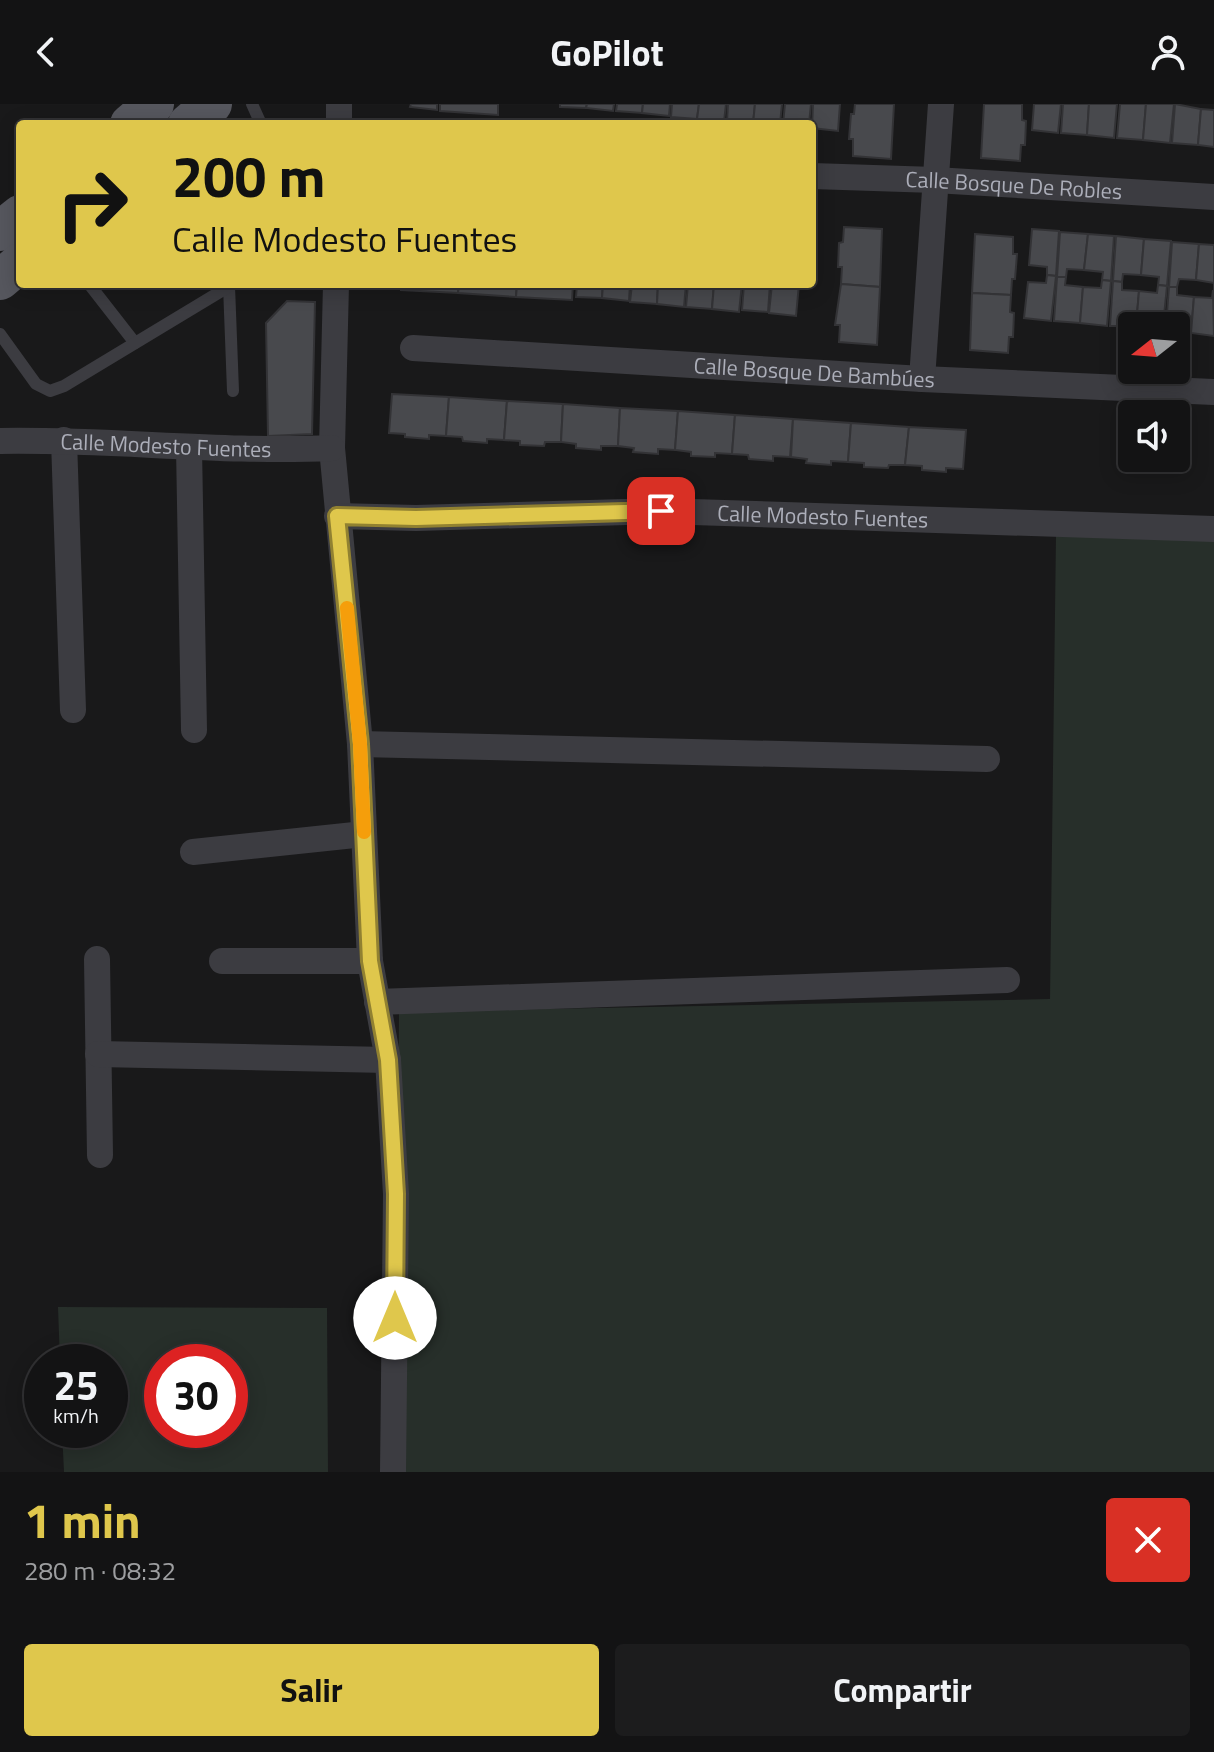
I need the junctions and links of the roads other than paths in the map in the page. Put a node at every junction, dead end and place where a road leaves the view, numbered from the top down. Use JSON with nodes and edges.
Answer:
{"nodes":[{"id":1,"x":154,"y":104,"type":"edge"},
{"id":2,"x":212,"y":104,"type":"edge"},
{"id":3,"x":941,"y":104,"type":"edge"},
{"id":4,"x":135,"y":120,"type":"edge"},
{"id":5,"x":193,"y":120,"type":"edge"},
{"id":6,"x":816,"y":176,"type":"edge"},
{"id":7,"x":935,"y":180,"type":"junction"},
{"id":8,"x":1214,"y":197,"type":"edge"},
{"id":9,"x":16,"y":218,"type":"edge"},
{"id":10,"x":0,"y":231,"type":"edge"},
{"id":11,"x":16,"y":266,"type":"edge"},
{"id":12,"x":0,"y":280,"type":"edge"},
{"id":13,"x":92,"y":288,"type":"edge"},
{"id":14,"x":226,"y":288,"type":"edge"},
{"id":15,"x":231,"y":288,"type":"edge"},
{"id":16,"x":336,"y":288,"type":"edge"},
{"id":17,"x":0,"y":334,"type":"edge"},
{"id":18,"x":135,"y":343,"type":"junction"},
{"id":19,"x":413,"y":348,"type":"dead end"},
{"id":20,"x":922,"y":379,"type":"junction"},
{"id":21,"x":233,"y":391,"type":"dead end"},
{"id":22,"x":1214,"y":392,"type":"edge"},
{"id":23,"x":64,"y":440,"type":"junction"},
{"id":24,"x":0,"y":441,"type":"edge"},
{"id":25,"x":189,"y":447,"type":"junction"},
{"id":26,"x":332,"y":448,"type":"junction"},
{"id":27,"x":337,"y":516,"type":"junction"},
{"id":28,"x":1214,"y":529,"type":"edge"},
{"id":29,"x":73,"y":710,"type":"dead end"},
{"id":30,"x":194,"y":730,"type":"dead end"},
{"id":31,"x":360,"y":744,"type":"junction"},
{"id":32,"x":987,"y":759,"type":"dead end"},
{"id":33,"x":364,"y":834,"type":"junction"},
{"id":34,"x":193,"y":852,"type":"dead end"},
{"id":35,"x":97,"y":959,"type":"dead end"},
{"id":36,"x":222,"y":961,"type":"dead end"},
{"id":37,"x":370,"y":961,"type":"junction"},
{"id":38,"x":1007,"y":980,"type":"dead end"},
{"id":39,"x":377,"y":1002,"type":"junction"},
{"id":40,"x":98,"y":1054,"type":"junction"},
{"id":41,"x":388,"y":1060,"type":"junction"},
{"id":42,"x":100,"y":1155,"type":"dead end"},
{"id":43,"x":393,"y":1472,"type":"edge"}],
"edges":[{"from":1,"to":4,"type":"main road"},
{"from":2,"to":5,"type":"main road"},
{"from":3,"to":7,"type":"street"},
{"from":6,"to":7,"type":"street","name":"Calle Bosque De Robles"},
{"from":7,"to":8,"type":"street","name":"Calle Bosque De Robles"},
{"from":7,"to":20,"type":"street"},
{"from":9,"to":10,"type":"main road"},
{"from":11,"to":12,"type":"main road"},
{"from":13,"to":18,"type":"lane"},
{"from":14,"to":18,"type":"lane"},
{"from":15,"to":21,"type":"lane"},
{"from":16,"to":26,"type":"street"},
{"from":17,"to":18,"type":"lane"},
{"from":19,"to":20,"type":"street","name":"Calle Bosque De Bambúes"},
{"from":20,"to":22,"type":"street","name":"Calle Bosque De Bambúes"},
{"from":23,"to":24,"type":"street","name":"Calle Modesto Fuentes"},
{"from":23,"to":25,"type":"street","name":"Calle Modesto Fuentes"},
{"from":23,"to":29,"type":"street"},
{"from":25,"to":26,"type":"street","name":"Calle Modesto Fuentes"},
{"from":25,"to":30,"type":"street"},
{"from":26,"to":27,"type":"street"},
{"from":27,"to":28,"type":"street","name":"Calle Modesto Fuentes"},
{"from":27,"to":31,"type":"street"},
{"from":31,"to":32,"type":"street"},
{"from":31,"to":33,"type":"street"},
{"from":33,"to":34,"type":"street"},
{"from":33,"to":37,"type":"street"},
{"from":35,"to":40,"type":"street"},
{"from":36,"to":37,"type":"street"},
{"from":37,"to":39,"type":"street"},
{"from":38,"to":39,"type":"street"},
{"from":39,"to":41,"type":"street"},
{"from":40,"to":41,"type":"street"},
{"from":40,"to":42,"type":"street"},
{"from":41,"to":43,"type":"street"}]}
